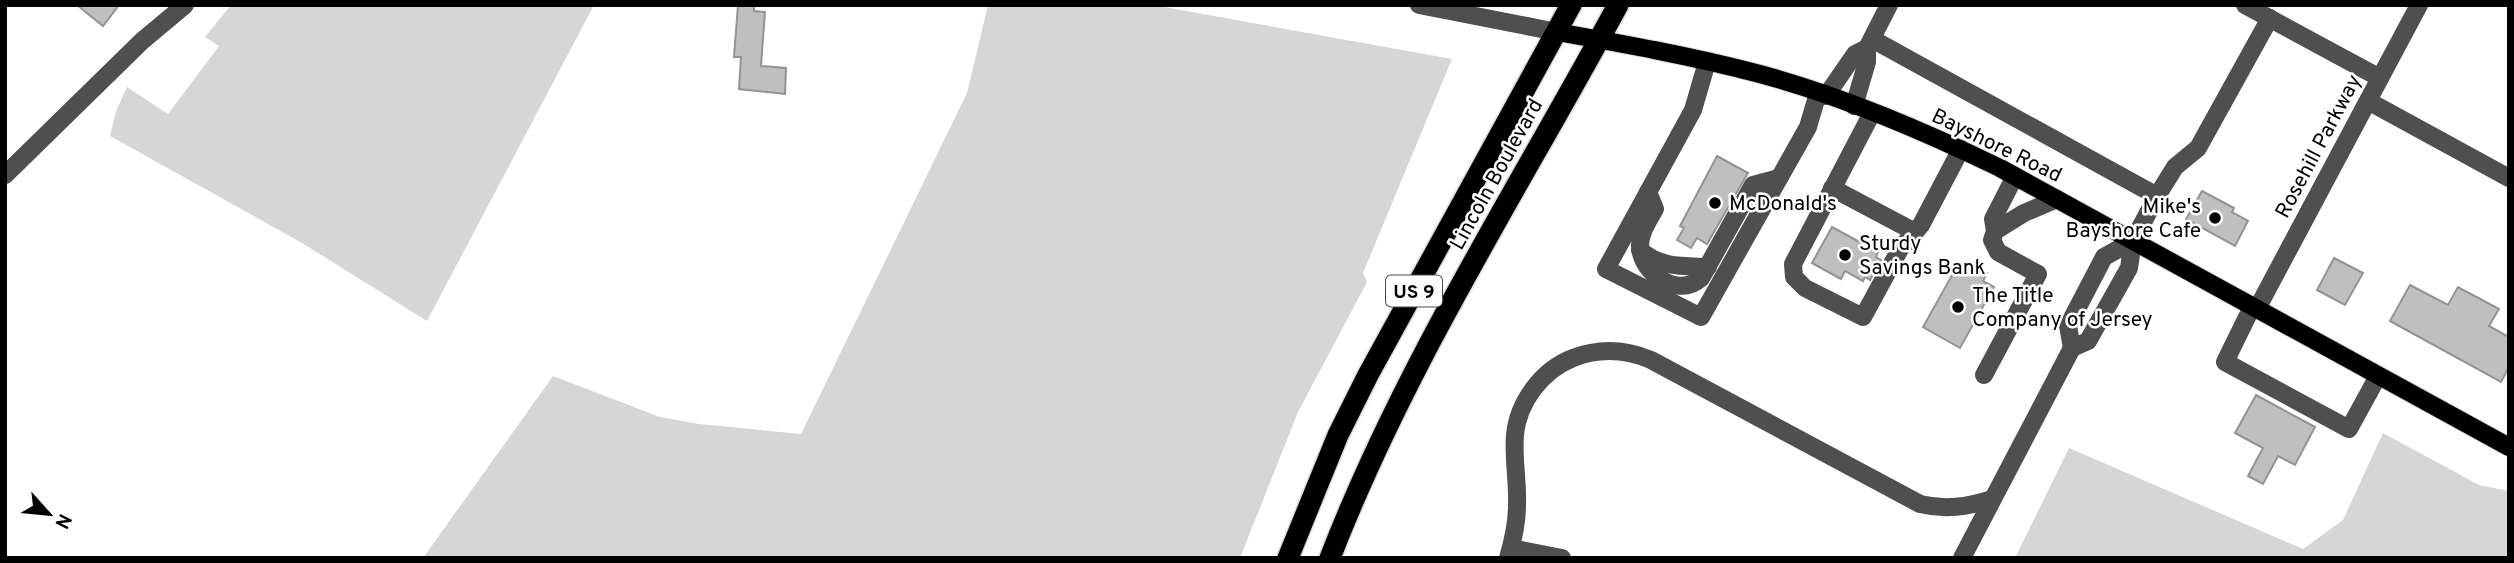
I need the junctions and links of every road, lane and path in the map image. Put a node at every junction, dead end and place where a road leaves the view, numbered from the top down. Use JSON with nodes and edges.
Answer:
{"nodes":[{"id":1,"x":185,"y":5,"type":"edge"},
{"id":2,"x":1419,"y":5,"type":"edge"},
{"id":3,"x":1571,"y":5,"type":"edge"},
{"id":4,"x":1618,"y":5,"type":"edge"},
{"id":5,"x":1889,"y":5,"type":"edge"},
{"id":6,"x":2245,"y":5,"type":"edge"},
{"id":7,"x":2419,"y":5,"type":"edge"},
{"id":8,"x":2270,"y":18,"type":"junction"},
{"id":9,"x":1557,"y":32,"type":"junction"},
{"id":10,"x":1600,"y":39,"type":"junction"},
{"id":11,"x":1869,"y":44,"type":"junction"},
{"id":12,"x":1707,"y":62,"type":"junction"},
{"id":13,"x":2380,"y":78,"type":"junction"},
{"id":14,"x":1822,"y":94,"type":"junction"},
{"id":15,"x":2368,"y":101,"type":"junction"},
{"id":16,"x":1854,"y":106,"type":"junction"},
{"id":17,"x":1872,"y":113,"type":"junction"},
{"id":18,"x":1961,"y":149,"type":"junction"},
{"id":19,"x":5,"y":175,"type":"edge"},
{"id":20,"x":2015,"y":176,"type":"junction"},
{"id":21,"x":1779,"y":178,"type":"junction"},
{"id":22,"x":2509,"y":178,"type":"edge"},
{"id":23,"x":1832,"y":188,"type":"junction"},
{"id":24,"x":1648,"y":192,"type":"junction"},
{"id":25,"x":2157,"y":196,"type":"junction"},
{"id":26,"x":2057,"y":199,"type":"junction"},
{"id":27,"x":1995,"y":231,"type":"junction"},
{"id":28,"x":1914,"y":232,"type":"junction"},
{"id":29,"x":2133,"y":241,"type":"junction"},
{"id":30,"x":2255,"y":306,"type":"junction"},
{"id":31,"x":2072,"y":348,"type":"junction"},
{"id":32,"x":1984,"y":375,"type":"dead end"},
{"id":33,"x":2378,"y":376,"type":"junction"},
{"id":34,"x":2509,"y":447,"type":"edge"},
{"id":35,"x":1992,"y":499,"type":"junction"},
{"id":36,"x":1510,"y":553,"type":"edge"},
{"id":37,"x":1288,"y":558,"type":"edge"},
{"id":38,"x":1330,"y":558,"type":"edge"},
{"id":39,"x":1562,"y":558,"type":"edge"},
{"id":40,"x":1962,"y":558,"type":"edge"}],
"edges":[{"from":1,"to":19,"type":"street"},
{"from":2,"to":9,"type":"street","name":"Bayshore Road"},
{"from":3,"to":9,"type":"highway","name":"Lincoln Boulevard","number":"US 9"},
{"from":4,"to":10,"type":"highway","name":"Lincoln Boulevard","number":"US 9"},
{"from":5,"to":11,"type":"street"},
{"from":6,"to":8,"type":"street"},
{"from":7,"to":13,"type":"street","name":"Rosehill Parkway"},
{"from":8,"to":13,"type":"street"},
{"from":8,"to":25,"type":"street"},
{"from":9,"to":10,"type":"main road","name":"Bayshore Road"},
{"from":9,"to":37,"type":"highway","name":"Lincoln Boulevard","number":"US 9"},
{"from":10,"to":12,"type":"main road","name":"Bayshore Road"},
{"from":10,"to":38,"type":"highway","name":"Lincoln Boulevard","number":"US 9"},
{"from":11,"to":14,"type":"street"},
{"from":11,"to":16,"type":"street"},
{"from":11,"to":25,"type":"street"},
{"from":12,"to":14,"type":"main road","name":"Bayshore Road"},
{"from":12,"to":24,"type":"street"},
{"from":13,"to":15,"type":"street","name":"Rosehill Parkway"},
{"from":14,"to":16,"type":"main road","name":"Bayshore Road"},
{"from":14,"to":21,"type":"street"},
{"from":15,"to":22,"type":"street"},
{"from":15,"to":30,"type":"street","name":"Rosehill Parkway"},
{"from":16,"to":17,"type":"main road","name":"Bayshore Road"},
{"from":17,"to":18,"type":"main road","name":"Bayshore Road"},
{"from":17,"to":23,"type":"street"},
{"from":18,"to":20,"type":"main road","name":"Bayshore Road"},
{"from":18,"to":28,"type":"street"},
{"from":20,"to":26,"type":"main road","name":"Bayshore Road"},
{"from":20,"to":27,"type":"street"},
{"from":21,"to":24,"type":"street"},
{"from":21,"to":24,"type":"street"},
{"from":23,"to":28,"type":"street"},
{"from":23,"to":28,"type":"street"},
{"from":25,"to":29,"type":"street"},
{"from":26,"to":27,"type":"street"},
{"from":26,"to":29,"type":"main road","name":"Bayshore Road"},
{"from":27,"to":32,"type":"street"},
{"from":29,"to":30,"type":"main road","name":"Bayshore Road"},
{"from":29,"to":31,"type":"street"},
{"from":29,"to":31,"type":"street"},
{"from":30,"to":33,"type":"main road","name":"Bayshore Road"},
{"from":30,"to":33,"type":"street","name":"Rosehill Parkway"},
{"from":31,"to":35,"type":"street"},
{"from":33,"to":34,"type":"main road","name":"Bayshore Road"},
{"from":35,"to":36,"type":"street"},
{"from":35,"to":40,"type":"street"},
{"from":36,"to":39,"type":"street"}]}
